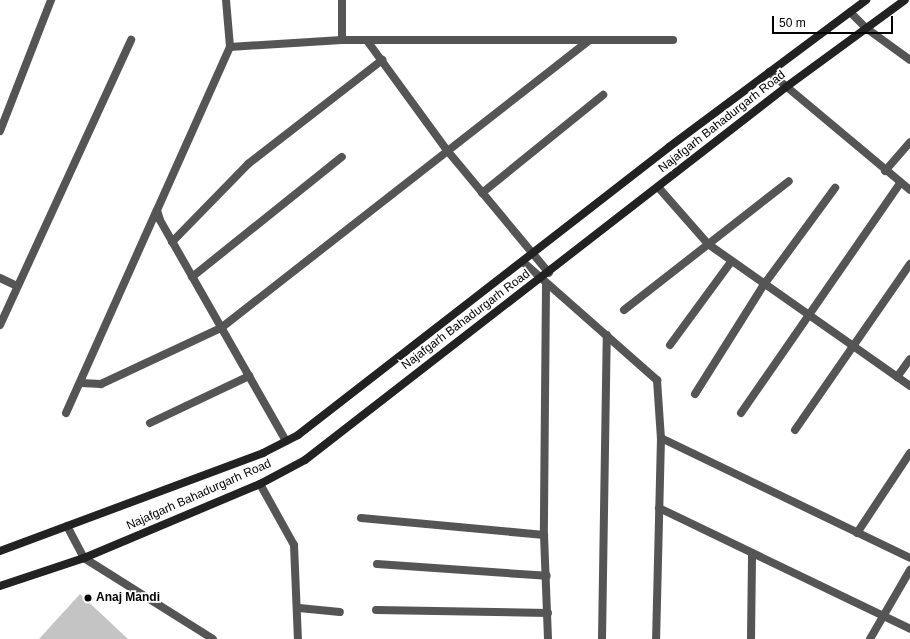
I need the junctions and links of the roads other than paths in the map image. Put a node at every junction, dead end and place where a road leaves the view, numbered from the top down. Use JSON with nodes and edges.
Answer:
{"nodes":[{"id":1,"x":51,"y":0,"type":"edge"},
{"id":2,"x":226,"y":0,"type":"edge"},
{"id":3,"x":342,"y":0,"type":"edge"},
{"id":4,"x":866,"y":0,"type":"edge"},
{"id":5,"x":905,"y":0,"type":"edge"},
{"id":6,"x":850,"y":12,"type":"junction"},
{"id":7,"x":866,"y":28,"type":"junction"},
{"id":8,"x":131,"y":40,"type":"dead end"},
{"id":9,"x":342,"y":40,"type":"junction"},
{"id":10,"x":589,"y":40,"type":"junction"},
{"id":11,"x":673,"y":40,"type":"dead end"},
{"id":12,"x":368,"y":42,"type":"junction"},
{"id":13,"x":230,"y":47,"type":"junction"},
{"id":14,"x":382,"y":60,"type":"junction"},
{"id":15,"x":910,"y":60,"type":"edge"},
{"id":16,"x":769,"y":72,"type":"junction"},
{"id":17,"x":786,"y":87,"type":"junction"},
{"id":18,"x":603,"y":95,"type":"dead end"},
{"id":19,"x":0,"y":131,"type":"edge"},
{"id":20,"x":910,"y":142,"type":"edge"},
{"id":21,"x":446,"y":149,"type":"junction"},
{"id":22,"x":342,"y":157,"type":"dead end"},
{"id":23,"x":884,"y":171,"type":"junction"},
{"id":24,"x":789,"y":181,"type":"dead end"},
{"id":25,"x":900,"y":183,"type":"junction"},
{"id":26,"x":658,"y":187,"type":"junction"},
{"id":27,"x":835,"y":188,"type":"dead end"},
{"id":28,"x":910,"y":190,"type":"edge"},
{"id":29,"x":482,"y":193,"type":"junction"},
{"id":30,"x":157,"y":210,"type":"junction"},
{"id":31,"x":172,"y":242,"type":"junction"},
{"id":32,"x":708,"y":244,"type":"junction"},
{"id":33,"x":533,"y":254,"type":"junction"},
{"id":34,"x":523,"y":262,"type":"junction"},
{"id":35,"x":730,"y":262,"type":"junction"},
{"id":36,"x":910,"y":264,"type":"edge"},
{"id":37,"x":549,"y":273,"type":"junction"},
{"id":38,"x":192,"y":277,"type":"junction"},
{"id":39,"x":0,"y":278,"type":"edge"},
{"id":40,"x":543,"y":283,"type":"junction"},
{"id":41,"x":17,"y":286,"type":"junction"},
{"id":42,"x":763,"y":286,"type":"junction"},
{"id":43,"x":624,"y":310,"type":"dead end"},
{"id":44,"x":808,"y":315,"type":"junction"},
{"id":45,"x":0,"y":325,"type":"edge"},
{"id":46,"x":221,"y":328,"type":"junction"},
{"id":47,"x":607,"y":335,"type":"junction"},
{"id":48,"x":670,"y":345,"type":"dead end"},
{"id":49,"x":852,"y":348,"type":"junction"},
{"id":50,"x":910,"y":359,"type":"edge"},
{"id":51,"x":249,"y":376,"type":"junction"},
{"id":52,"x":897,"y":377,"type":"junction"},
{"id":53,"x":81,"y":383,"type":"junction"},
{"id":54,"x":910,"y":386,"type":"edge"},
{"id":55,"x":695,"y":394,"type":"dead end"},
{"id":56,"x":66,"y":413,"type":"dead end"},
{"id":57,"x":741,"y":413,"type":"dead end"},
{"id":58,"x":150,"y":423,"type":"dead end"},
{"id":59,"x":795,"y":430,"type":"dead end"},
{"id":60,"x":660,"y":438,"type":"junction"},
{"id":61,"x":286,"y":441,"type":"junction"},
{"id":62,"x":910,"y":453,"type":"edge"},
{"id":63,"x":260,"y":484,"type":"junction"},
{"id":64,"x":659,"y":508,"type":"junction"},
{"id":65,"x":361,"y":518,"type":"dead end"},
{"id":66,"x":67,"y":526,"type":"junction"},
{"id":67,"x":857,"y":533,"type":"junction"},
{"id":68,"x":544,"y":534,"type":"junction"},
{"id":69,"x":0,"y":551,"type":"edge"},
{"id":70,"x":752,"y":553,"type":"junction"},
{"id":71,"x":84,"y":558,"type":"junction"},
{"id":72,"x":910,"y":558,"type":"edge"},
{"id":73,"x":377,"y":564,"type":"dead end"},
{"id":74,"x":910,"y":570,"type":"edge"},
{"id":75,"x":547,"y":576,"type":"junction"},
{"id":76,"x":0,"y":586,"type":"edge"},
{"id":77,"x":299,"y":608,"type":"junction"},
{"id":78,"x":376,"y":610,"type":"dead end"},
{"id":79,"x":340,"y":612,"type":"dead end"},
{"id":80,"x":548,"y":613,"type":"junction"},
{"id":81,"x":883,"y":616,"type":"junction"},
{"id":82,"x":910,"y":629,"type":"edge"},
{"id":83,"x":213,"y":639,"type":"edge"},
{"id":84,"x":298,"y":639,"type":"edge"},
{"id":85,"x":548,"y":639,"type":"edge"},
{"id":86,"x":602,"y":639,"type":"edge"},
{"id":87,"x":656,"y":639,"type":"edge"},
{"id":88,"x":751,"y":639,"type":"edge"},
{"id":89,"x":870,"y":639,"type":"edge"}],
"edges":[{"from":1,"to":19,"type":"street"},
{"from":2,"to":13,"type":"street"},
{"from":3,"to":9,"type":"street"},
{"from":4,"to":6,"type":"main road","name":"Najafgarh Bahadurgarh Road"},
{"from":5,"to":7,"type":"main road","name":"Najafgarh Bahadurgarh Road"},
{"from":6,"to":7,"type":"street"},
{"from":6,"to":16,"type":"main road","name":"Najafgarh Bahadurgarh Road"},
{"from":7,"to":15,"type":"street"},
{"from":7,"to":17,"type":"main road","name":"Najafgarh Bahadurgarh Road"},
{"from":8,"to":41,"type":"street"},
{"from":9,"to":12,"type":"street"},
{"from":9,"to":13,"type":"street"},
{"from":10,"to":11,"type":"street"},
{"from":10,"to":12,"type":"street"},
{"from":10,"to":21,"type":"street"},
{"from":12,"to":14,"type":"street"},
{"from":13,"to":30,"type":"street"},
{"from":14,"to":21,"type":"street"},
{"from":14,"to":31,"type":"street"},
{"from":16,"to":17,"type":"street"},
{"from":16,"to":33,"type":"main road","name":"Najafgarh Bahadurgarh Road"},
{"from":17,"to":23,"type":"street"},
{"from":17,"to":26,"type":"main road","name":"Najafgarh Bahadurgarh Road"},
{"from":18,"to":29,"type":"street"},
{"from":20,"to":23,"type":"street"},
{"from":21,"to":29,"type":"street"},
{"from":21,"to":46,"type":"street"},
{"from":22,"to":38,"type":"street"},
{"from":23,"to":25,"type":"street"},
{"from":24,"to":32,"type":"street"},
{"from":25,"to":28,"type":"street"},
{"from":25,"to":44,"type":"street"},
{"from":26,"to":32,"type":"street"},
{"from":26,"to":37,"type":"main road","name":"Najafgarh Bahadurgarh Road"},
{"from":27,"to":42,"type":"street"},
{"from":29,"to":33,"type":"street"},
{"from":30,"to":31,"type":"street"},
{"from":30,"to":53,"type":"street"},
{"from":31,"to":38,"type":"street"},
{"from":32,"to":35,"type":"street"},
{"from":32,"to":43,"type":"street"},
{"from":33,"to":34,"type":"main road","name":"Najafgarh Bahadurgarh Road"},
{"from":33,"to":37,"type":"street"},
{"from":34,"to":40,"type":"street"},
{"from":34,"to":61,"type":"main road","name":"Najafgarh Bahadurgarh Road"},
{"from":35,"to":42,"type":"street"},
{"from":35,"to":48,"type":"street"},
{"from":36,"to":49,"type":"street"},
{"from":37,"to":40,"type":"main road","name":"Najafgarh Bahadurgarh Road"},
{"from":38,"to":46,"type":"street"},
{"from":39,"to":41,"type":"street"},
{"from":40,"to":47,"type":"street"},
{"from":40,"to":63,"type":"main road","name":"Najafgarh Bahadurgarh Road"},
{"from":40,"to":68,"type":"street"},
{"from":41,"to":45,"type":"street"},
{"from":42,"to":44,"type":"street"},
{"from":42,"to":55,"type":"street"},
{"from":44,"to":49,"type":"street"},
{"from":44,"to":57,"type":"street"},
{"from":46,"to":51,"type":"street"},
{"from":46,"to":53,"type":"street"},
{"from":47,"to":60,"type":"street"},
{"from":47,"to":86,"type":"street"},
{"from":49,"to":52,"type":"street"},
{"from":49,"to":59,"type":"street"},
{"from":50,"to":52,"type":"street"},
{"from":51,"to":58,"type":"street"},
{"from":51,"to":61,"type":"street"},
{"from":52,"to":54,"type":"street"},
{"from":53,"to":56,"type":"street"},
{"from":60,"to":64,"type":"street"},
{"from":60,"to":67,"type":"street"},
{"from":61,"to":66,"type":"main road","name":"Najafgarh Bahadurgarh Road"},
{"from":62,"to":67,"type":"street"},
{"from":63,"to":71,"type":"main road","name":"Najafgarh Bahadurgarh Road"},
{"from":63,"to":77,"type":"street"},
{"from":64,"to":70,"type":"street"},
{"from":64,"to":87,"type":"street"},
{"from":65,"to":68,"type":"street"},
{"from":66,"to":69,"type":"main road","name":"Najafgarh Bahadurgarh Road"},
{"from":66,"to":71,"type":"street"},
{"from":67,"to":72,"type":"street"},
{"from":68,"to":75,"type":"street"},
{"from":70,"to":81,"type":"street"},
{"from":70,"to":88,"type":"street"},
{"from":71,"to":76,"type":"main road","name":"Najafgarh Bahadurgarh Road"},
{"from":71,"to":83,"type":"street"},
{"from":73,"to":75,"type":"street"},
{"from":74,"to":81,"type":"street"},
{"from":75,"to":80,"type":"street"},
{"from":77,"to":79,"type":"street"},
{"from":77,"to":84,"type":"street"},
{"from":78,"to":80,"type":"street"},
{"from":80,"to":85,"type":"street"},
{"from":81,"to":82,"type":"street"},
{"from":81,"to":89,"type":"street"}]}
